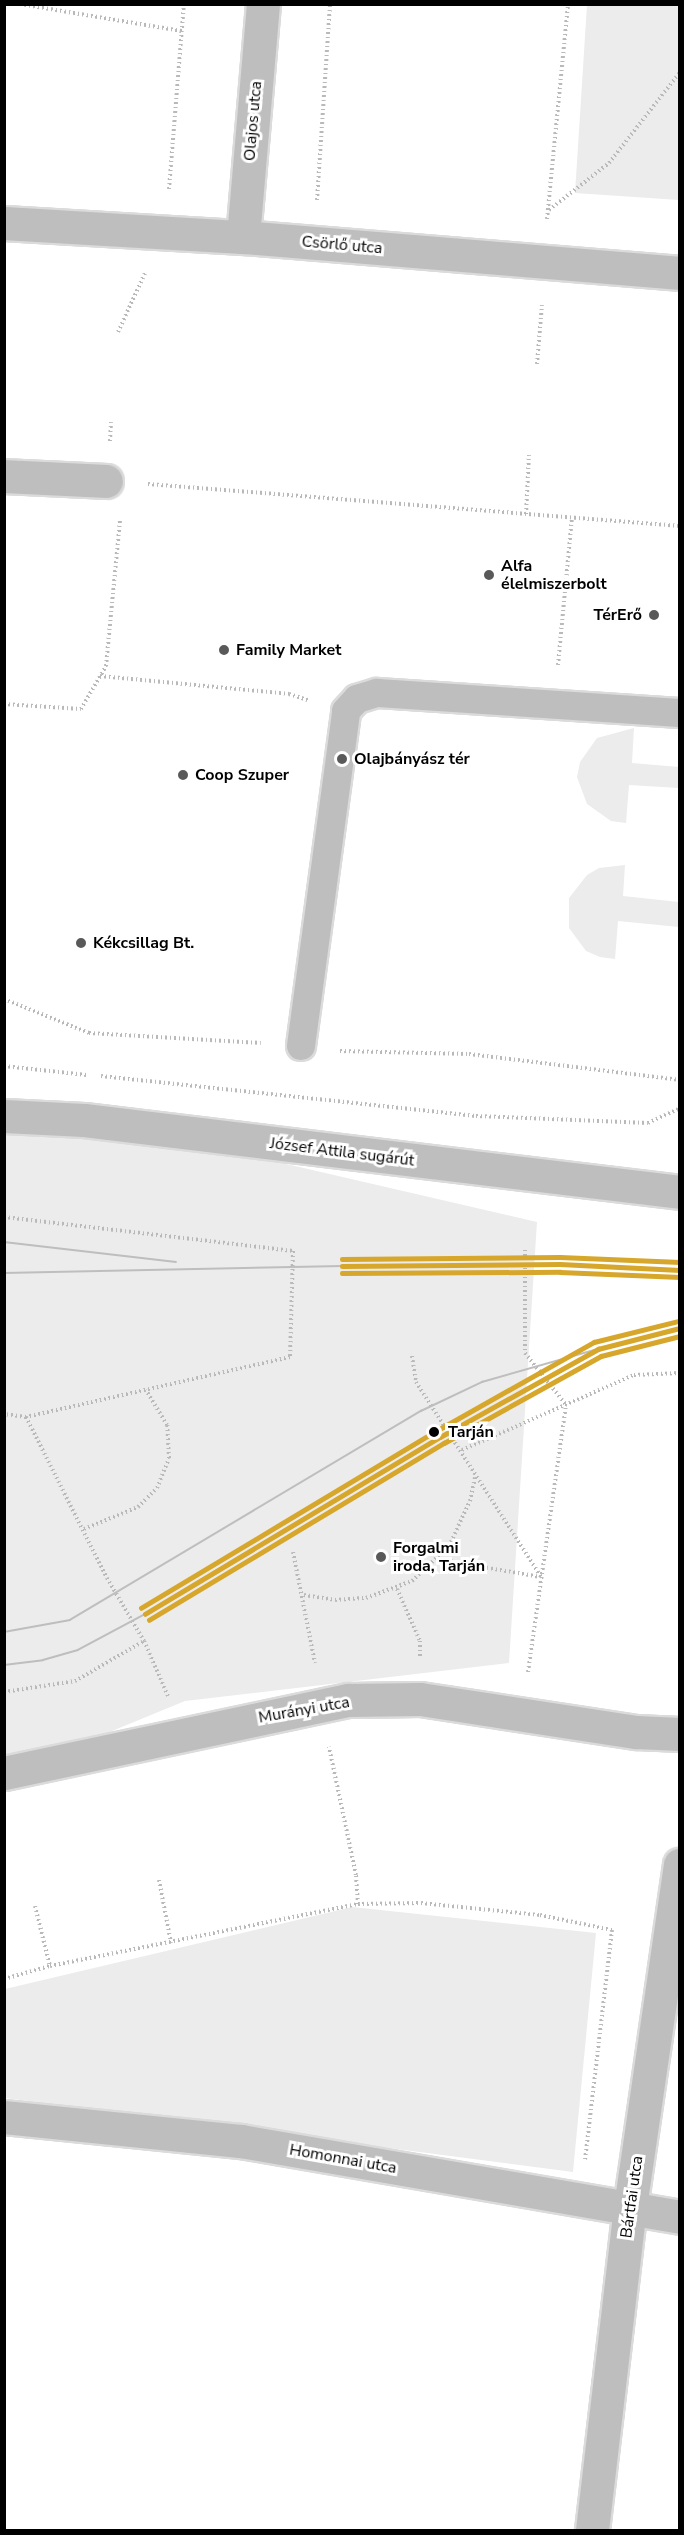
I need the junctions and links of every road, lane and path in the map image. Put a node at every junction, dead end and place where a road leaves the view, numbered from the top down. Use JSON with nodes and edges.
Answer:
{"nodes":[{"id":1,"x":20,"y":4,"type":"edge"},
{"id":2,"x":184,"y":4,"type":"edge"},
{"id":3,"x":263,"y":4,"type":"edge"},
{"id":4,"x":330,"y":4,"type":"edge"},
{"id":5,"x":568,"y":4,"type":"edge"},
{"id":6,"x":182,"y":31,"type":"junction"},
{"id":7,"x":680,"y":72,"type":"edge"},
{"id":8,"x":168,"y":193,"type":"dead end"},
{"id":9,"x":317,"y":207,"type":"dead end"},
{"id":10,"x":548,"y":210,"type":"junction"},
{"id":11,"x":4,"y":223,"type":"edge"},
{"id":12,"x":546,"y":231,"type":"dead end"},
{"id":13,"x":243,"y":237,"type":"junction"},
{"id":14,"x":680,"y":273,"type":"edge"},
{"id":15,"x":111,"y":422,"type":"dead end"},
{"id":16,"x":529,"y":455,"type":"dead end"},
{"id":17,"x":4,"y":476,"type":"edge"},
{"id":18,"x":115,"y":482,"type":"junction"},
{"id":19,"x":526,"y":514,"type":"junction"},
{"id":20,"x":572,"y":518,"type":"junction"},
{"id":21,"x":680,"y":526,"type":"edge"},
{"id":22,"x":100,"y":676,"type":"junction"},
{"id":23,"x":4,"y":704,"type":"edge"},
{"id":24,"x":555,"y":705,"type":"junction"},
{"id":25,"x":346,"y":711,"type":"junction"},
{"id":26,"x":680,"y":713,"type":"edge"},
{"id":27,"x":301,"y":1046,"type":"dead end"},
{"id":28,"x":4,"y":1066,"type":"edge"},
{"id":29,"x":680,"y":1108,"type":"edge"},
{"id":30,"x":4,"y":1116,"type":"edge"},
{"id":31,"x":680,"y":1192,"type":"edge"},
{"id":32,"x":4,"y":1217,"type":"edge"},
{"id":33,"x":525,"y":1250,"type":"dead end"},
{"id":34,"x":412,"y":1356,"type":"dead end"},
{"id":35,"x":680,"y":1373,"type":"edge"},
{"id":36,"x":146,"y":1390,"type":"junction"},
{"id":37,"x":567,"y":1406,"type":"junction"},
{"id":38,"x":4,"y":1414,"type":"edge"},
{"id":39,"x":26,"y":1417,"type":"junction"},
{"id":40,"x":462,"y":1450,"type":"junction"},
{"id":41,"x":476,"y":1478,"type":"junction"},
{"id":42,"x":84,"y":1529,"type":"junction"},
{"id":43,"x":293,"y":1552,"type":"dead end"},
{"id":44,"x":438,"y":1559,"type":"junction"},
{"id":45,"x":541,"y":1577,"type":"junction"},
{"id":46,"x":397,"y":1589,"type":"junction"},
{"id":47,"x":304,"y":1595,"type":"junction"},
{"id":48,"x":144,"y":1641,"type":"junction"},
{"id":49,"x":420,"y":1641,"type":"dead end"},
{"id":50,"x":164,"y":1685,"type":"dead end"},
{"id":51,"x":4,"y":1692,"type":"edge"},
{"id":52,"x":322,"y":1706,"type":"junction"},
{"id":53,"x":522,"y":1712,"type":"junction"},
{"id":54,"x":680,"y":1734,"type":"edge"},
{"id":55,"x":4,"y":1773,"type":"edge"},
{"id":56,"x":680,"y":1865,"type":"edge"},
{"id":57,"x":159,"y":1880,"type":"dead end"},
{"id":58,"x":358,"y":1904,"type":"junction"},
{"id":59,"x":35,"y":1906,"type":"dead end"},
{"id":60,"x":171,"y":1942,"type":"junction"},
{"id":61,"x":50,"y":1966,"type":"junction"},
{"id":62,"x":4,"y":1979,"type":"edge"},
{"id":63,"x":4,"y":2117,"type":"edge"},
{"id":64,"x":580,"y":2199,"type":"junction"},
{"id":65,"x":630,"y":2207,"type":"junction"},
{"id":66,"x":680,"y":2217,"type":"edge"},
{"id":67,"x":592,"y":2530,"type":"edge"}],
"edges":[{"from":1,"to":6,"type":"path"},
{"from":2,"to":6,"type":"path"},
{"from":3,"to":13,"type":"street","name":"Olajos utca"},
{"from":4,"to":9,"type":"path"},
{"from":5,"to":10,"type":"path"},
{"from":6,"to":8,"type":"path"},
{"from":7,"to":10,"type":"path"},
{"from":10,"to":12,"type":"path"},
{"from":11,"to":13,"type":"street","name":"Csörlő utca"},
{"from":13,"to":14,"type":"street","name":"Csörlő utca"},
{"from":15,"to":18,"type":"path"},
{"from":16,"to":19,"type":"path"},
{"from":17,"to":18,"type":"street"},
{"from":18,"to":19,"type":"path"},
{"from":18,"to":22,"type":"path"},
{"from":19,"to":20,"type":"path"},
{"from":20,"to":21,"type":"path"},
{"from":20,"to":24,"type":"path"},
{"from":22,"to":23,"type":"path"},
{"from":22,"to":25,"type":"path"},
{"from":24,"to":25,"type":"lane"},
{"from":24,"to":26,"type":"lane"},
{"from":25,"to":27,"type":"lane"},
{"from":28,"to":29,"type":"path"},
{"from":30,"to":31,"type":"street","name":"József Attila sugárút"},
{"from":32,"to":36,"type":"path"},
{"from":33,"to":37,"type":"path"},
{"from":34,"to":40,"type":"path"},
{"from":35,"to":37,"type":"path"},
{"from":36,"to":39,"type":"path"},
{"from":36,"to":42,"type":"path"},
{"from":37,"to":40,"type":"path"},
{"from":37,"to":45,"type":"path"},
{"from":38,"to":39,"type":"path"},
{"from":39,"to":42,"type":"path"},
{"from":40,"to":41,"type":"path"},
{"from":41,"to":44,"type":"path"},
{"from":41,"to":45,"type":"path"},
{"from":42,"to":48,"type":"path"},
{"from":43,"to":47,"type":"path"},
{"from":44,"to":45,"type":"path"},
{"from":44,"to":46,"type":"path"},
{"from":45,"to":53,"type":"path"},
{"from":46,"to":47,"type":"path"},
{"from":46,"to":49,"type":"path"},
{"from":47,"to":52,"type":"path"},
{"from":48,"to":50,"type":"path"},
{"from":48,"to":51,"type":"path"},
{"from":52,"to":53,"type":"street","name":"Murányi utca"},
{"from":52,"to":55,"type":"street","name":"Murányi utca"},
{"from":52,"to":58,"type":"path"},
{"from":53,"to":54,"type":"street","name":"Murányi utca"},
{"from":56,"to":65,"type":"street","name":"Bártfai utca"},
{"from":57,"to":60,"type":"path"},
{"from":58,"to":60,"type":"path"},
{"from":58,"to":64,"type":"path"},
{"from":59,"to":61,"type":"path"},
{"from":60,"to":61,"type":"path"},
{"from":61,"to":62,"type":"path"},
{"from":63,"to":64,"type":"street","name":"Homonnai utca"},
{"from":64,"to":65,"type":"street","name":"Homonnai utca"},
{"from":65,"to":66,"type":"street","name":"Homonnai utca"},
{"from":65,"to":67,"type":"street","name":"Bártfai utca"}]}
